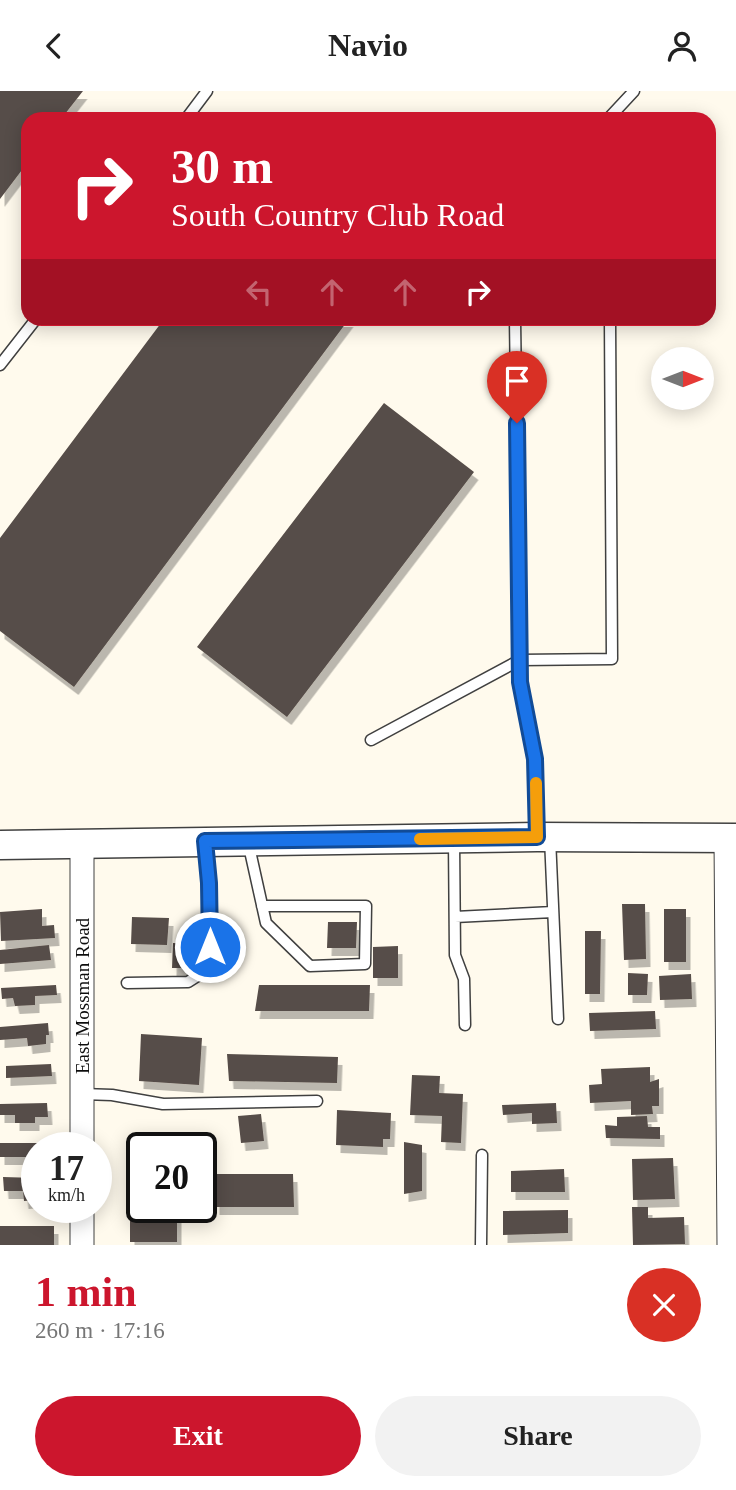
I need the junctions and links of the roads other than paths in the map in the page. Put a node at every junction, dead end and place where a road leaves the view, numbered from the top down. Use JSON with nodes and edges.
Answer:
{"nodes":[{"id":1,"x":208,"y":91,"type":"edge"},
{"id":2,"x":634,"y":91,"type":"edge"},
{"id":3,"x":192,"y":112,"type":"edge"},
{"id":4,"x":614,"y":112,"type":"edge"},
{"id":5,"x":31,"y":326,"type":"edge"},
{"id":6,"x":515,"y":326,"type":"edge"},
{"id":7,"x":610,"y":326,"type":"edge"},
{"id":8,"x":0,"y":365,"type":"edge"},
{"id":9,"x":520,"y":660,"type":"junction"},
{"id":10,"x":371,"y":740,"type":"dead end"},
{"id":11,"x":544,"y":837,"type":"junction"},
{"id":12,"x":731,"y":838,"type":"edge"},
{"id":13,"x":454,"y":839,"type":"junction"},
{"id":14,"x":205,"y":841,"type":"junction"},
{"id":15,"x":248,"y":842,"type":"junction"},
{"id":16,"x":82,"y":844,"type":"junction"},
{"id":17,"x":0,"y":845,"type":"edge"},
{"id":18,"x":262,"y":906,"type":"junction"},
{"id":19,"x":553,"y":912,"type":"junction"},
{"id":20,"x":455,"y":918,"type":"junction"},
{"id":21,"x":127,"y":983,"type":"dead end"},
{"id":22,"x":558,"y":1019,"type":"dead end"},
{"id":23,"x":465,"y":1025,"type":"dead end"},
{"id":24,"x":732,"y":1034,"type":"edge"},
{"id":25,"x":82,"y":1094,"type":"junction"},
{"id":26,"x":317,"y":1101,"type":"dead end"},
{"id":27,"x":82,"y":1132,"type":"edge"},
{"id":28,"x":482,"y":1155,"type":"dead end"},
{"id":29,"x":82,"y":1223,"type":"edge"},
{"id":30,"x":82,"y":1245,"type":"edge"},
{"id":31,"x":481,"y":1245,"type":"edge"},
{"id":32,"x":729,"y":1245,"type":"edge"}],
"edges":[{"from":1,"to":3,"type":"lane"},
{"from":2,"to":4,"type":"lane"},
{"from":5,"to":8,"type":"lane"},
{"from":6,"to":9,"type":"lane"},
{"from":7,"to":9,"type":"lane"},
{"from":9,"to":10,"type":"lane"},
{"from":9,"to":11,"type":"lane"},
{"from":11,"to":12,"type":"street"},
{"from":11,"to":13,"type":"street"},
{"from":11,"to":19,"type":"lane"},
{"from":12,"to":24,"type":"street"},
{"from":13,"to":15,"type":"street"},
{"from":13,"to":20,"type":"lane"},
{"from":14,"to":15,"type":"street"},
{"from":14,"to":16,"type":"street"},
{"from":14,"to":21,"type":"lane"},
{"from":15,"to":18,"type":"lane"},
{"from":16,"to":17,"type":"street"},
{"from":16,"to":25,"type":"street","name":"East Mossman Road"},
{"from":18,"to":18,"type":"lane"},
{"from":19,"to":20,"type":"lane"},
{"from":19,"to":22,"type":"lane"},
{"from":20,"to":23,"type":"lane"},
{"from":24,"to":32,"type":"street"},
{"from":25,"to":26,"type":"lane"},
{"from":25,"to":27,"type":"street","name":"East Mossman Road"},
{"from":28,"to":31,"type":"lane"},
{"from":29,"to":30,"type":"street"}]}
